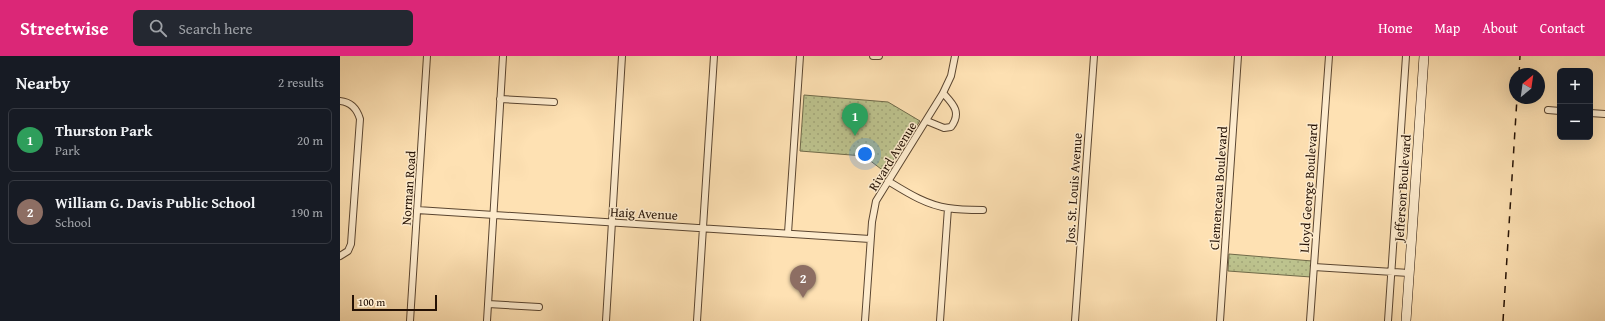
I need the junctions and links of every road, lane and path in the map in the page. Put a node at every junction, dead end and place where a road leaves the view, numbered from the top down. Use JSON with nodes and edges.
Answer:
{"nodes":[{"id":1,"x":427,"y":56,"type":"edge"},
{"id":2,"x":503,"y":56,"type":"edge"},
{"id":3,"x":622,"y":56,"type":"edge"},
{"id":4,"x":714,"y":56,"type":"edge"},
{"id":5,"x":800,"y":56,"type":"edge"},
{"id":6,"x":873,"y":56,"type":"edge"},
{"id":7,"x":879,"y":56,"type":"edge"},
{"id":8,"x":955,"y":56,"type":"edge"},
{"id":9,"x":1094,"y":56,"type":"edge"},
{"id":10,"x":1238,"y":56,"type":"edge"},
{"id":11,"x":1329,"y":56,"type":"edge"},
{"id":12,"x":1406,"y":56,"type":"edge"},
{"id":13,"x":1424,"y":56,"type":"edge"},
{"id":14,"x":944,"y":93,"type":"junction"},
{"id":15,"x":500,"y":99,"type":"junction"},
{"id":16,"x":340,"y":100,"type":"edge"},
{"id":17,"x":554,"y":102,"type":"dead end"},
{"id":18,"x":1548,"y":110,"type":"dead end"},
{"id":19,"x":1557,"y":111,"type":"edge"},
{"id":20,"x":1593,"y":113,"type":"edge"},
{"id":21,"x":1605,"y":114,"type":"edge"},
{"id":22,"x":927,"y":121,"type":"junction"},
{"id":23,"x":888,"y":181,"type":"junction"},
{"id":24,"x":948,"y":208,"type":"junction"},
{"id":25,"x":417,"y":210,"type":"junction"},
{"id":26,"x":983,"y":210,"type":"dead end"},
{"id":27,"x":493,"y":215,"type":"junction"},
{"id":28,"x":612,"y":222,"type":"junction"},
{"id":29,"x":703,"y":228,"type":"junction"},
{"id":30,"x":788,"y":234,"type":"junction"},
{"id":31,"x":870,"y":239,"type":"junction"},
{"id":32,"x":340,"y":256,"type":"edge"},
{"id":33,"x":1314,"y":267,"type":"junction"},
{"id":34,"x":1391,"y":272,"type":"junction"},
{"id":35,"x":1409,"y":273,"type":"junction"},
{"id":36,"x":488,"y":304,"type":"junction"},
{"id":37,"x":539,"y":307,"type":"dead end"},
{"id":38,"x":410,"y":321,"type":"edge"},
{"id":39,"x":487,"y":321,"type":"edge"},
{"id":40,"x":606,"y":321,"type":"edge"},
{"id":41,"x":698,"y":321,"type":"edge"},
{"id":42,"x":865,"y":321,"type":"edge"},
{"id":43,"x":940,"y":321,"type":"edge"},
{"id":44,"x":1075,"y":321,"type":"edge"},
{"id":45,"x":1220,"y":321,"type":"edge"},
{"id":46,"x":1310,"y":321,"type":"edge"},
{"id":47,"x":1388,"y":321,"type":"edge"},
{"id":48,"x":1406,"y":321,"type":"edge"}],
"edges":[{"from":1,"to":25,"type":"street","name":"Norman Road"},
{"from":2,"to":15,"type":"street"},
{"from":3,"to":28,"type":"street"},
{"from":4,"to":29,"type":"street"},
{"from":5,"to":30,"type":"street"},
{"from":6,"to":7,"type":"street"},
{"from":8,"to":14,"type":"street","name":"Rivard Avenue"},
{"from":9,"to":44,"type":"street","name":"Jos. St. Louis Avenue"},
{"from":10,"to":45,"type":"street","name":"Clemenceau Boulevard"},
{"from":11,"to":33,"type":"street","name":"Lloyd George Boulevard"},
{"from":12,"to":34,"type":"street"},
{"from":13,"to":35,"type":"street","name":"Jefferson Boulevard"},
{"from":14,"to":22,"type":"street","name":"Rivard Avenue"},
{"from":14,"to":22,"type":"street"},
{"from":15,"to":17,"type":"street"},
{"from":15,"to":27,"type":"street"},
{"from":16,"to":32,"type":"street"},
{"from":18,"to":19,"type":"street"},
{"from":20,"to":21,"type":"street"},
{"from":22,"to":23,"type":"street","name":"Rivard Avenue"},
{"from":23,"to":24,"type":"street"},
{"from":23,"to":31,"type":"street","name":"Rivard Avenue"},
{"from":24,"to":26,"type":"street"},
{"from":24,"to":43,"type":"street"},
{"from":25,"to":27,"type":"street","name":"Haig Avenue"},
{"from":25,"to":38,"type":"street","name":"Norman Road"},
{"from":27,"to":28,"type":"street","name":"Haig Avenue"},
{"from":27,"to":36,"type":"street"},
{"from":28,"to":29,"type":"street","name":"Haig Avenue"},
{"from":28,"to":40,"type":"street"},
{"from":29,"to":30,"type":"street","name":"Haig Avenue"},
{"from":29,"to":41,"type":"street"},
{"from":30,"to":31,"type":"street","name":"Haig Avenue"},
{"from":31,"to":42,"type":"street","name":"Rivard Avenue"},
{"from":33,"to":34,"type":"street"},
{"from":33,"to":46,"type":"street","name":"Lloyd George Boulevard"},
{"from":34,"to":35,"type":"street"},
{"from":34,"to":47,"type":"street"},
{"from":35,"to":48,"type":"street","name":"Jefferson Boulevard"},
{"from":36,"to":37,"type":"street"},
{"from":36,"to":39,"type":"street"}]}
